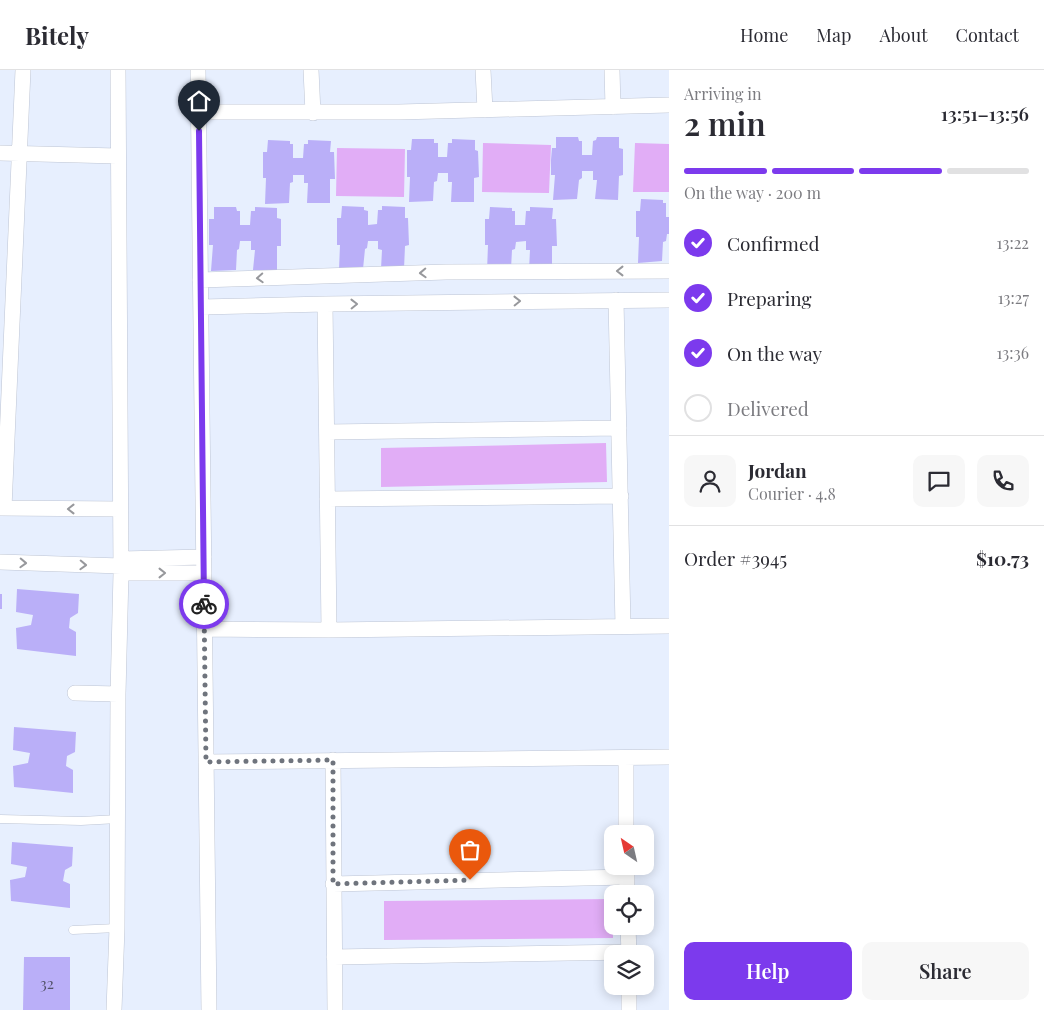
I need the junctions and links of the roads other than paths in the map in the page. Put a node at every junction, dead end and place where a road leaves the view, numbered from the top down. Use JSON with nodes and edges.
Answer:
{"nodes":[{"id":1,"x":23,"y":70,"type":"edge"},
{"id":2,"x":118,"y":70,"type":"edge"},
{"id":3,"x":198,"y":70,"type":"edge"},
{"id":4,"x":311,"y":70,"type":"edge"},
{"id":5,"x":483,"y":70,"type":"edge"},
{"id":6,"x":612,"y":70,"type":"edge"},
{"id":7,"x":669,"y":105,"type":"edge"},
{"id":8,"x":614,"y":107,"type":"junction"},
{"id":9,"x":485,"y":110,"type":"junction"},
{"id":10,"x":198,"y":112,"type":"junction"},
{"id":11,"x":313,"y":113,"type":"junction"},
{"id":12,"x":0,"y":153,"type":"edge"},
{"id":13,"x":19,"y":154,"type":"junction"},
{"id":14,"x":117,"y":156,"type":"junction"},
{"id":15,"x":669,"y":271,"type":"edge"},
{"id":16,"x":200,"y":280,"type":"junction"},
{"id":17,"x":616,"y":300,"type":"junction"},
{"id":18,"x":669,"y":300,"type":"edge"},
{"id":19,"x":325,"y":304,"type":"junction"},
{"id":20,"x":201,"y":307,"type":"junction"},
{"id":21,"x":619,"y":428,"type":"junction"},
{"id":22,"x":327,"y":432,"type":"junction"},
{"id":23,"x":621,"y":496,"type":"junction"},
{"id":24,"x":327,"y":499,"type":"junction"},
{"id":25,"x":2,"y":508,"type":"edge"},
{"id":26,"x":120,"y":509,"type":"junction"},
{"id":27,"x":204,"y":557,"type":"junction"},
{"id":28,"x":0,"y":562,"type":"edge"},
{"id":29,"x":121,"y":566,"type":"junction"},
{"id":30,"x":204,"y":574,"type":"junction"},
{"id":31,"x":623,"y":626,"type":"junction"},
{"id":32,"x":669,"y":626,"type":"edge"},
{"id":33,"x":204,"y":629,"type":"junction"},
{"id":34,"x":329,"y":630,"type":"junction"},
{"id":35,"x":76,"y":694,"type":"dead end"},
{"id":36,"x":118,"y":694,"type":"junction"},
{"id":37,"x":626,"y":758,"type":"junction"},
{"id":38,"x":669,"y":758,"type":"edge"},
{"id":39,"x":333,"y":760,"type":"junction"},
{"id":40,"x":206,"y":762,"type":"junction"},
{"id":41,"x":0,"y":819,"type":"edge"},
{"id":42,"x":118,"y":820,"type":"junction"},
{"id":43,"x":626,"y":825,"type":"edge"},
{"id":44,"x":604,"y":872,"type":"edge"},
{"id":45,"x":333,"y":884,"type":"junction"},
{"id":46,"x":117,"y":928,"type":"junction"},
{"id":47,"x":73,"y":930,"type":"dead end"},
{"id":48,"x":604,"y":953,"type":"edge"},
{"id":49,"x":334,"y":957,"type":"junction"},
{"id":50,"x":629,"y":995,"type":"edge"},
{"id":51,"x":114,"y":1010,"type":"edge"},
{"id":52,"x":209,"y":1010,"type":"edge"},
{"id":53,"x":335,"y":1010,"type":"edge"},
{"id":54,"x":629,"y":1010,"type":"edge"}],
"edges":[{"from":1,"to":13,"type":"street"},
{"from":2,"to":14,"type":"street"},
{"from":3,"to":10,"type":"street"},
{"from":4,"to":11,"type":"street"},
{"from":5,"to":9,"type":"street"},
{"from":6,"to":8,"type":"street"},
{"from":7,"to":8,"type":"street"},
{"from":8,"to":9,"type":"street"},
{"from":9,"to":11,"type":"street"},
{"from":10,"to":11,"type":"street"},
{"from":10,"to":16,"type":"street"},
{"from":12,"to":13,"type":"street"},
{"from":13,"to":14,"type":"street"},
{"from":13,"to":25,"type":"street"},
{"from":14,"to":26,"type":"street"},
{"from":15,"to":16,"type":"street","one_way":true},
{"from":16,"to":20,"type":"street"},
{"from":17,"to":18,"type":"street"},
{"from":19,"to":17,"type":"street","one_way":true},
{"from":17,"to":21,"type":"street"},
{"from":19,"to":20,"type":"street"},
{"from":19,"to":22,"type":"street"},
{"from":20,"to":27,"type":"street"},
{"from":21,"to":22,"type":"street"},
{"from":21,"to":23,"type":"street"},
{"from":22,"to":24,"type":"street"},
{"from":23,"to":24,"type":"street"},
{"from":23,"to":31,"type":"street"},
{"from":24,"to":34,"type":"street"},
{"from":26,"to":25,"type":"street","one_way":true},
{"from":26,"to":29,"type":"street"},
{"from":27,"to":29,"type":"street"},
{"from":27,"to":30,"type":"street"},
{"from":28,"to":29,"type":"street","one_way":true},
{"from":29,"to":30,"type":"street","one_way":true},
{"from":29,"to":36,"type":"street"},
{"from":30,"to":33,"type":"street"},
{"from":31,"to":32,"type":"street"},
{"from":31,"to":34,"type":"street"},
{"from":33,"to":34,"type":"street"},
{"from":33,"to":40,"type":"street"},
{"from":35,"to":36,"type":"street"},
{"from":36,"to":42,"type":"street"},
{"from":37,"to":38,"type":"street"},
{"from":37,"to":39,"type":"street"},
{"from":37,"to":43,"type":"street"},
{"from":39,"to":40,"type":"street"},
{"from":39,"to":45,"type":"street"},
{"from":40,"to":52,"type":"street"},
{"from":41,"to":42,"type":"lane"},
{"from":42,"to":46,"type":"street"},
{"from":44,"to":45,"type":"street"},
{"from":45,"to":49,"type":"street"},
{"from":46,"to":47,"type":"lane"},
{"from":46,"to":51,"type":"street"},
{"from":48,"to":49,"type":"street"},
{"from":49,"to":53,"type":"street"},
{"from":50,"to":54,"type":"street"}]}
